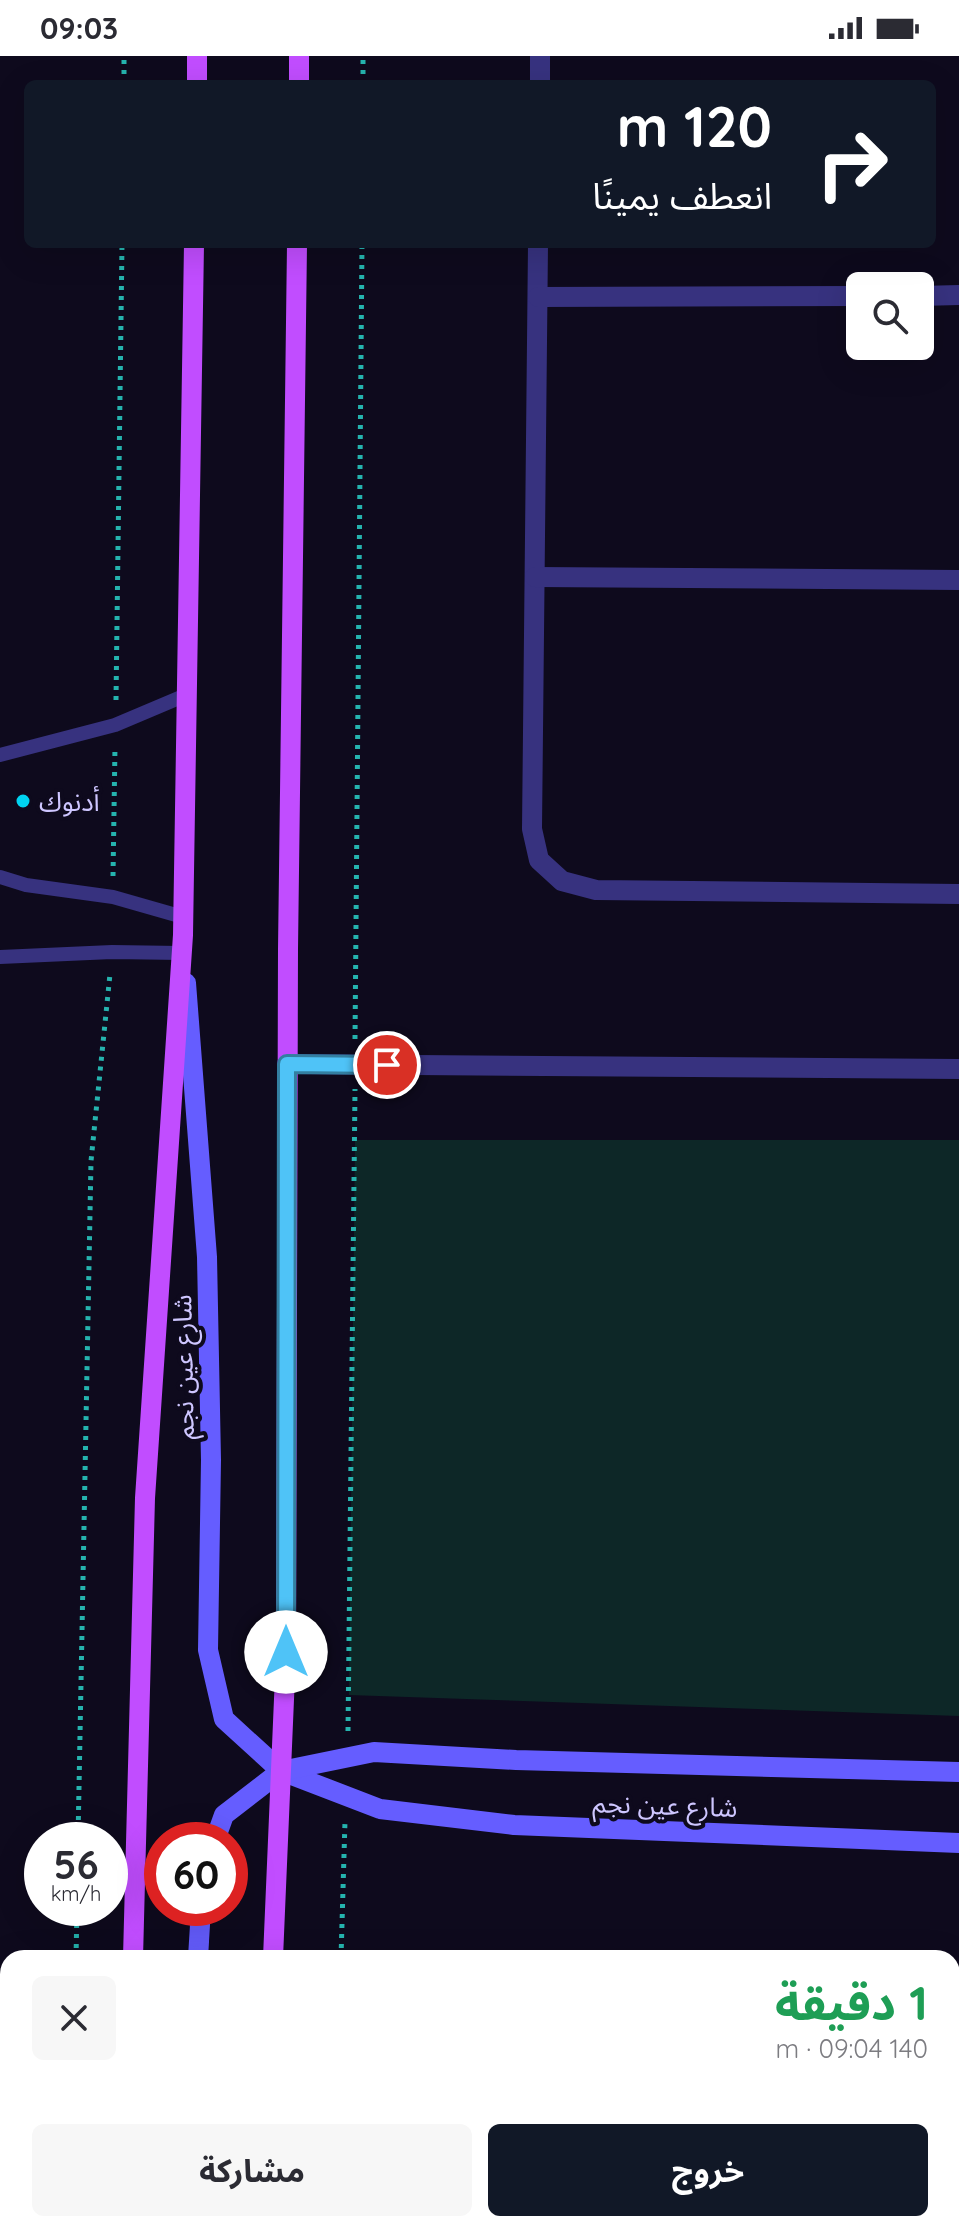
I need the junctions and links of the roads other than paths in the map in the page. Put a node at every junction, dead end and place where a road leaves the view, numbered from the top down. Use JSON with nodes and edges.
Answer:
{"nodes":[{"id":1,"x":197,"y":56,"type":"edge"},
{"id":2,"x":299,"y":56,"type":"edge"},
{"id":3,"x":540,"y":56,"type":"edge"},
{"id":4,"x":197,"y":80,"type":"edge"},
{"id":5,"x":299,"y":80,"type":"edge"},
{"id":6,"x":540,"y":80,"type":"edge"},
{"id":7,"x":194,"y":248,"type":"edge"},
{"id":8,"x":297,"y":248,"type":"edge"},
{"id":9,"x":538,"y":248,"type":"edge"},
{"id":10,"x":959,"y":295,"type":"edge"},
{"id":11,"x":846,"y":296,"type":"edge"},
{"id":12,"x":934,"y":296,"type":"edge"},
{"id":13,"x":538,"y":297,"type":"junction"},
{"id":14,"x":535,"y":577,"type":"junction"},
{"id":15,"x":959,"y":580,"type":"edge"},
{"id":16,"x":186,"y":695,"type":"junction"},
{"id":17,"x":0,"y":755,"type":"edge"},
{"id":18,"x":0,"y":877,"type":"edge"},
{"id":19,"x":959,"y":894,"type":"edge"},
{"id":20,"x":182,"y":935,"type":"junction"},
{"id":21,"x":0,"y":957,"type":"edge"},
{"id":22,"x":287,"y":1064,"type":"junction"},
{"id":23,"x":959,"y":1069,"type":"edge"},
{"id":24,"x":281,"y":1771,"type":"junction"},
{"id":25,"x":959,"y":1772,"type":"edge"},
{"id":26,"x":221,"y":1822,"type":"edge"},
{"id":27,"x":959,"y":1843,"type":"edge"},
{"id":28,"x":200,"y":1926,"type":"edge"},
{"id":29,"x":133,"y":1950,"type":"edge"},
{"id":30,"x":198,"y":1950,"type":"edge"},
{"id":31,"x":273,"y":1950,"type":"edge"}],
"edges":[{"from":1,"to":4,"type":"main road"},
{"from":2,"to":5,"type":"main road"},
{"from":3,"to":6,"type":"street"},
{"from":7,"to":16,"type":"main road"},
{"from":8,"to":22,"type":"main road"},
{"from":9,"to":13,"type":"street"},
{"from":10,"to":12,"type":"street"},
{"from":11,"to":13,"type":"street"},
{"from":13,"to":14,"type":"street"},
{"from":14,"to":15,"type":"street"},
{"from":14,"to":19,"type":"street"},
{"from":16,"to":17,"type":"lane"},
{"from":16,"to":20,"type":"main road"},
{"from":18,"to":20,"type":"lane"},
{"from":20,"to":21,"type":"lane"},
{"from":20,"to":24,"type":"main road","name":"شارع عين نجم"},
{"from":20,"to":29,"type":"main road"},
{"from":22,"to":23,"type":"street"},
{"from":22,"to":24,"type":"main road"},
{"from":24,"to":25,"type":"main road","name":"شارع عين نجم"},
{"from":24,"to":26,"type":"main road","name":"شارع عين نجم"},
{"from":24,"to":27,"type":"main road","name":"شارع عين نجم"},
{"from":24,"to":31,"type":"main road"},
{"from":28,"to":30,"type":"main road"}]}
